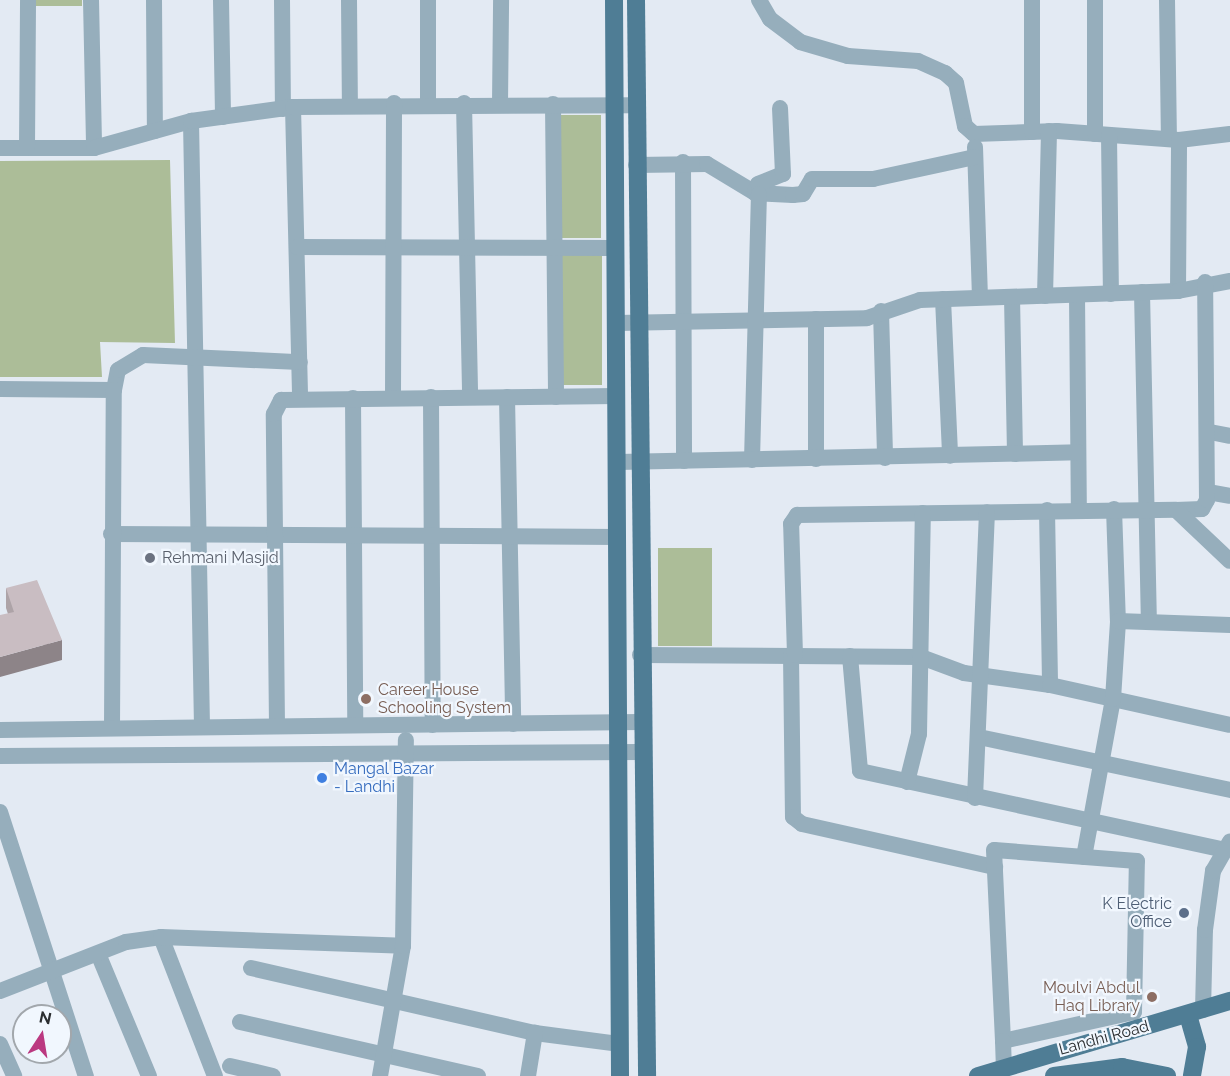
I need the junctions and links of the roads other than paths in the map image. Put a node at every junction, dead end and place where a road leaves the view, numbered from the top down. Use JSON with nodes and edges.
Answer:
{"nodes":[{"id":1,"x":28,"y":0,"type":"edge"},
{"id":2,"x":91,"y":0,"type":"edge"},
{"id":3,"x":153,"y":0,"type":"edge"},
{"id":4,"x":221,"y":0,"type":"edge"},
{"id":5,"x":282,"y":0,"type":"edge"},
{"id":6,"x":349,"y":0,"type":"edge"},
{"id":7,"x":428,"y":0,"type":"edge"},
{"id":8,"x":501,"y":0,"type":"edge"},
{"id":9,"x":614,"y":0,"type":"edge"},
{"id":10,"x":636,"y":0,"type":"edge"},
{"id":11,"x":759,"y":0,"type":"edge"},
{"id":12,"x":1032,"y":0,"type":"edge"},
{"id":13,"x":1095,"y":0,"type":"edge"},
{"id":14,"x":1167,"y":0,"type":"edge"},
{"id":15,"x":394,"y":103,"type":"junction"},
{"id":16,"x":428,"y":103,"type":"junction"},
{"id":17,"x":464,"y":103,"type":"junction"},
{"id":18,"x":500,"y":104,"type":"junction"},
{"id":19,"x":554,"y":104,"type":"junction"},
{"id":20,"x":350,"y":105,"type":"junction"},
{"id":21,"x":615,"y":105,"type":"junction"},
{"id":22,"x":636,"y":105,"type":"junction"},
{"id":23,"x":288,"y":108,"type":"junction"},
{"id":24,"x":780,"y":108,"type":"dead end"},
{"id":25,"x":223,"y":117,"type":"junction"},
{"id":26,"x":191,"y":121,"type":"junction"},
{"id":27,"x":155,"y":131,"type":"junction"},
{"id":28,"x":1041,"y":132,"type":"junction"},
{"id":29,"x":975,"y":134,"type":"junction"},
{"id":30,"x":1102,"y":134,"type":"junction"},
{"id":31,"x":1230,"y":134,"type":"edge"},
{"id":32,"x":1174,"y":140,"type":"junction"},
{"id":33,"x":0,"y":148,"type":"edge"},
{"id":34,"x":27,"y":148,"type":"junction"},
{"id":35,"x":94,"y":148,"type":"junction"},
{"id":36,"x":975,"y":157,"type":"junction"},
{"id":37,"x":683,"y":162,"type":"junction"},
{"id":38,"x":636,"y":165,"type":"junction"},
{"id":39,"x":757,"y":193,"type":"junction"},
{"id":40,"x":297,"y":247,"type":"junction"},
{"id":41,"x":394,"y":247,"type":"junction"},
{"id":42,"x":467,"y":247,"type":"junction"},
{"id":43,"x":556,"y":248,"type":"junction"},
{"id":44,"x":616,"y":248,"type":"junction"},
{"id":45,"x":1230,"y":281,"type":"edge"},
{"id":46,"x":1205,"y":282,"type":"junction"},
{"id":47,"x":1178,"y":291,"type":"junction"},
{"id":48,"x":1142,"y":292,"type":"junction"},
{"id":49,"x":1112,"y":294,"type":"junction"},
{"id":50,"x":1077,"y":295,"type":"junction"},
{"id":51,"x":1045,"y":296,"type":"junction"},
{"id":52,"x":980,"y":297,"type":"junction"},
{"id":53,"x":1012,"y":297,"type":"junction"},
{"id":54,"x":943,"y":299,"type":"junction"},
{"id":55,"x":881,"y":311,"type":"junction"},
{"id":56,"x":756,"y":319,"type":"junction"},
{"id":57,"x":816,"y":319,"type":"junction"},
{"id":58,"x":616,"y":323,"type":"junction"},
{"id":59,"x":638,"y":323,"type":"junction"},
{"id":60,"x":682,"y":323,"type":"junction"},
{"id":61,"x":196,"y":359,"type":"junction"},
{"id":62,"x":300,"y":362,"type":"junction"},
{"id":63,"x":0,"y":389,"type":"edge"},
{"id":64,"x":114,"y":390,"type":"junction"},
{"id":65,"x":617,"y":396,"type":"junction"},
{"id":66,"x":431,"y":397,"type":"junction"},
{"id":67,"x":470,"y":397,"type":"junction"},
{"id":68,"x":507,"y":397,"type":"junction"},
{"id":69,"x":556,"y":397,"type":"junction"},
{"id":70,"x":300,"y":398,"type":"junction"},
{"id":71,"x":353,"y":398,"type":"junction"},
{"id":72,"x":393,"y":398,"type":"junction"},
{"id":73,"x":1210,"y":432,"type":"junction"},
{"id":74,"x":1230,"y":436,"type":"edge"},
{"id":75,"x":1078,"y":452,"type":"junction"},
{"id":76,"x":1015,"y":454,"type":"junction"},
{"id":77,"x":950,"y":456,"type":"junction"},
{"id":78,"x":885,"y":458,"type":"junction"},
{"id":79,"x":816,"y":459,"type":"junction"},
{"id":80,"x":752,"y":460,"type":"junction"},
{"id":81,"x":684,"y":461,"type":"junction"},
{"id":82,"x":618,"y":462,"type":"junction"},
{"id":83,"x":638,"y":462,"type":"junction"},
{"id":84,"x":1208,"y":492,"type":"junction"},
{"id":85,"x":1230,"y":496,"type":"edge"},
{"id":86,"x":1079,"y":509,"type":"junction"},
{"id":87,"x":1114,"y":509,"type":"junction"},
{"id":88,"x":1148,"y":509,"type":"junction"},
{"id":89,"x":1047,"y":510,"type":"junction"},
{"id":90,"x":1176,"y":510,"type":"junction"},
{"id":91,"x":987,"y":512,"type":"junction"},
{"id":92,"x":923,"y":513,"type":"junction"},
{"id":93,"x":111,"y":534,"type":"junction"},
{"id":94,"x":510,"y":536,"type":"junction"},
{"id":95,"x":199,"y":537,"type":"junction"},
{"id":96,"x":275,"y":537,"type":"junction"},
{"id":97,"x":354,"y":537,"type":"junction"},
{"id":98,"x":433,"y":537,"type":"junction"},
{"id":99,"x":618,"y":537,"type":"junction"},
{"id":100,"x":1230,"y":561,"type":"edge"},
{"id":101,"x":1118,"y":621,"type":"junction"},
{"id":102,"x":1149,"y":621,"type":"junction"},
{"id":103,"x":1230,"y":625,"type":"edge"},
{"id":104,"x":639,"y":655,"type":"junction"},
{"id":105,"x":793,"y":655,"type":"junction"},
{"id":106,"x":850,"y":656,"type":"junction"},
{"id":107,"x":921,"y":657,"type":"junction"},
{"id":108,"x":984,"y":676,"type":"junction"},
{"id":109,"x":1050,"y":685,"type":"junction"},
{"id":110,"x":1113,"y":699,"type":"junction"},
{"id":111,"x":620,"y":722,"type":"junction"},
{"id":112,"x":640,"y":722,"type":"junction"},
{"id":113,"x":513,"y":724,"type":"junction"},
{"id":114,"x":355,"y":725,"type":"junction"},
{"id":115,"x":406,"y":725,"type":"junction"},
{"id":116,"x":433,"y":725,"type":"junction"},
{"id":117,"x":1230,"y":725,"type":"edge"},
{"id":118,"x":277,"y":726,"type":"junction"},
{"id":119,"x":202,"y":727,"type":"junction"},
{"id":120,"x":112,"y":728,"type":"junction"},
{"id":121,"x":0,"y":730,"type":"edge"},
{"id":122,"x":979,"y":737,"type":"junction"},
{"id":123,"x":406,"y":751,"type":"junction"},
{"id":124,"x":620,"y":751,"type":"junction"},
{"id":125,"x":640,"y":752,"type":"junction"},
{"id":126,"x":0,"y":756,"type":"edge"},
{"id":127,"x":1102,"y":760,"type":"junction"},
{"id":128,"x":907,"y":782,"type":"junction"},
{"id":129,"x":1230,"y":790,"type":"edge"},
{"id":130,"x":975,"y":798,"type":"junction"},
{"id":131,"x":0,"y":812,"type":"edge"},
{"id":132,"x":1089,"y":820,"type":"junction"},
{"id":133,"x":1228,"y":845,"type":"edge"},
{"id":134,"x":1084,"y":857,"type":"junction"},
{"id":135,"x":994,"y":867,"type":"junction"},
{"id":136,"x":1222,"y":872,"type":"edge"},
{"id":137,"x":161,"y":937,"type":"junction"},
{"id":138,"x":403,"y":946,"type":"junction"},
{"id":139,"x":99,"y":956,"type":"junction"},
{"id":140,"x":251,"y":968,"type":"dead end"},
{"id":141,"x":49,"y":974,"type":"junction"},
{"id":142,"x":0,"y":992,"type":"edge"},
{"id":143,"x":394,"y":999,"type":"junction"},
{"id":144,"x":1230,"y":1002,"type":"edge"},
{"id":145,"x":1195,"y":1013,"type":"junction"},
{"id":146,"x":240,"y":1022,"type":"dead end"},
{"id":147,"x":535,"y":1033,"type":"junction"},
{"id":148,"x":1003,"y":1041,"type":"junction"},
{"id":149,"x":0,"y":1044,"type":"edge"},
{"id":150,"x":620,"y":1044,"type":"junction"},
{"id":151,"x":383,"y":1054,"type":"junction"},
{"id":152,"x":230,"y":1065,"type":"dead end"},
{"id":153,"x":1004,"y":1065,"type":"junction"},
{"id":154,"x":14,"y":1076,"type":"edge"},
{"id":155,"x":86,"y":1076,"type":"edge"},
{"id":156,"x":149,"y":1076,"type":"edge"},
{"id":157,"x":215,"y":1076,"type":"edge"},
{"id":158,"x":273,"y":1076,"type":"edge"},
{"id":159,"x":380,"y":1076,"type":"edge"},
{"id":160,"x":478,"y":1076,"type":"edge"},
{"id":161,"x":528,"y":1076,"type":"edge"},
{"id":162,"x":620,"y":1076,"type":"edge"},
{"id":163,"x":647,"y":1076,"type":"edge"},
{"id":164,"x":978,"y":1076,"type":"edge"},
{"id":165,"x":1054,"y":1076,"type":"edge"},
{"id":166,"x":1167,"y":1076,"type":"edge"},
{"id":167,"x":1192,"y":1076,"type":"edge"}],
"edges":[{"from":1,"to":34,"type":"street"},
{"from":2,"to":35,"type":"street"},
{"from":3,"to":27,"type":"street"},
{"from":4,"to":25,"type":"street"},
{"from":5,"to":23,"type":"street"},
{"from":6,"to":20,"type":"street"},
{"from":7,"to":16,"type":"street"},
{"from":8,"to":18,"type":"street"},
{"from":9,"to":21,"type":"main road"},
{"from":10,"to":22,"type":"main road"},
{"from":11,"to":29,"type":"street"},
{"from":12,"to":28,"type":"street"},
{"from":13,"to":30,"type":"street"},
{"from":14,"to":32,"type":"street"},
{"from":15,"to":16,"type":"street"},
{"from":15,"to":20,"type":"street"},
{"from":15,"to":41,"type":"street"},
{"from":16,"to":17,"type":"street"},
{"from":17,"to":18,"type":"street"},
{"from":17,"to":42,"type":"street"},
{"from":18,"to":19,"type":"street"},
{"from":19,"to":21,"type":"street"},
{"from":19,"to":43,"type":"street"},
{"from":20,"to":23,"type":"street"},
{"from":21,"to":22,"type":"street"},
{"from":21,"to":44,"type":"main road"},
{"from":22,"to":38,"type":"main road"},
{"from":23,"to":25,"type":"street"},
{"from":23,"to":40,"type":"street"},
{"from":24,"to":39,"type":"street"},
{"from":25,"to":26,"type":"street"},
{"from":26,"to":27,"type":"street"},
{"from":26,"to":61,"type":"street"},
{"from":27,"to":35,"type":"street"},
{"from":28,"to":29,"type":"street"},
{"from":28,"to":30,"type":"street"},
{"from":28,"to":51,"type":"street"},
{"from":29,"to":36,"type":"street"},
{"from":30,"to":32,"type":"street"},
{"from":30,"to":49,"type":"street"},
{"from":31,"to":32,"type":"street"},
{"from":32,"to":47,"type":"street"},
{"from":33,"to":34,"type":"street"},
{"from":34,"to":35,"type":"street"},
{"from":36,"to":39,"type":"street"},
{"from":36,"to":52,"type":"street"},
{"from":37,"to":38,"type":"street"},
{"from":37,"to":39,"type":"street"},
{"from":37,"to":60,"type":"street"},
{"from":38,"to":59,"type":"main road"},
{"from":39,"to":56,"type":"street"},
{"from":40,"to":41,"type":"street"},
{"from":40,"to":62,"type":"street"},
{"from":41,"to":42,"type":"street"},
{"from":41,"to":72,"type":"street"},
{"from":42,"to":43,"type":"street"},
{"from":42,"to":67,"type":"street"},
{"from":43,"to":44,"type":"street"},
{"from":43,"to":69,"type":"street"},
{"from":44,"to":58,"type":"main road"},
{"from":45,"to":46,"type":"street"},
{"from":46,"to":47,"type":"street"},
{"from":46,"to":73,"type":"street"},
{"from":47,"to":48,"type":"street"},
{"from":48,"to":49,"type":"street"},
{"from":48,"to":88,"type":"street"},
{"from":49,"to":50,"type":"street"},
{"from":50,"to":51,"type":"street"},
{"from":50,"to":75,"type":"street"},
{"from":51,"to":53,"type":"street"},
{"from":52,"to":53,"type":"street"},
{"from":52,"to":54,"type":"street"},
{"from":53,"to":76,"type":"street"},
{"from":54,"to":55,"type":"street"},
{"from":54,"to":77,"type":"street"},
{"from":55,"to":57,"type":"street"},
{"from":55,"to":78,"type":"street"},
{"from":56,"to":57,"type":"street"},
{"from":56,"to":60,"type":"street"},
{"from":56,"to":80,"type":"street"},
{"from":57,"to":79,"type":"street"},
{"from":58,"to":59,"type":"street"},
{"from":58,"to":65,"type":"main road"},
{"from":59,"to":60,"type":"street"},
{"from":59,"to":83,"type":"main road"},
{"from":60,"to":81,"type":"street"},
{"from":61,"to":62,"type":"street"},
{"from":61,"to":64,"type":"street"},
{"from":61,"to":95,"type":"street"},
{"from":62,"to":70,"type":"street"},
{"from":63,"to":64,"type":"street"},
{"from":64,"to":93,"type":"street"},
{"from":65,"to":69,"type":"street"},
{"from":65,"to":82,"type":"main road"},
{"from":66,"to":67,"type":"street"},
{"from":66,"to":72,"type":"street"},
{"from":66,"to":98,"type":"street"},
{"from":67,"to":68,"type":"street"},
{"from":68,"to":69,"type":"street"},
{"from":68,"to":94,"type":"street"},
{"from":70,"to":71,"type":"street"},
{"from":70,"to":96,"type":"street"},
{"from":71,"to":72,"type":"street"},
{"from":71,"to":97,"type":"street"},
{"from":73,"to":74,"type":"street"},
{"from":73,"to":84,"type":"street"},
{"from":75,"to":76,"type":"street"},
{"from":75,"to":86,"type":"street"},
{"from":76,"to":77,"type":"street"},
{"from":77,"to":78,"type":"street"},
{"from":78,"to":79,"type":"street"},
{"from":79,"to":80,"type":"street"},
{"from":80,"to":81,"type":"street"},
{"from":81,"to":83,"type":"street"},
{"from":82,"to":83,"type":"street"},
{"from":82,"to":99,"type":"main road"},
{"from":83,"to":104,"type":"main road"},
{"from":84,"to":85,"type":"street"},
{"from":84,"to":90,"type":"street"},
{"from":86,"to":87,"type":"street"},
{"from":86,"to":89,"type":"street"},
{"from":87,"to":88,"type":"street"},
{"from":87,"to":101,"type":"street"},
{"from":88,"to":90,"type":"street"},
{"from":88,"to":102,"type":"street"},
{"from":89,"to":91,"type":"street"},
{"from":89,"to":109,"type":"street"},
{"from":90,"to":100,"type":"street"},
{"from":91,"to":92,"type":"street"},
{"from":91,"to":108,"type":"street"},
{"from":92,"to":105,"type":"street"},
{"from":92,"to":107,"type":"street"},
{"from":93,"to":95,"type":"street"},
{"from":93,"to":120,"type":"street"},
{"from":94,"to":98,"type":"street"},
{"from":94,"to":99,"type":"street"},
{"from":94,"to":113,"type":"street"},
{"from":95,"to":96,"type":"street"},
{"from":95,"to":119,"type":"street"},
{"from":96,"to":97,"type":"street"},
{"from":96,"to":118,"type":"street"},
{"from":97,"to":98,"type":"street"},
{"from":97,"to":114,"type":"street"},
{"from":98,"to":116,"type":"street"},
{"from":99,"to":111,"type":"main road"},
{"from":101,"to":102,"type":"street"},
{"from":101,"to":110,"type":"street"},
{"from":102,"to":103,"type":"street"},
{"from":104,"to":105,"type":"street"},
{"from":104,"to":112,"type":"main road"},
{"from":105,"to":106,"type":"street"},
{"from":105,"to":135,"type":"street"},
{"from":106,"to":107,"type":"street"},
{"from":106,"to":128,"type":"street"},
{"from":107,"to":108,"type":"street"},
{"from":107,"to":128,"type":"street"},
{"from":108,"to":109,"type":"street"},
{"from":108,"to":122,"type":"street"},
{"from":109,"to":110,"type":"street"},
{"from":110,"to":117,"type":"street"},
{"from":110,"to":127,"type":"street"},
{"from":111,"to":112,"type":"street"},
{"from":111,"to":113,"type":"street"},
{"from":111,"to":124,"type":"main road"},
{"from":112,"to":125,"type":"main road"},
{"from":113,"to":116,"type":"street"},
{"from":114,"to":115,"type":"street"},
{"from":114,"to":118,"type":"street"},
{"from":115,"to":116,"type":"street"},
{"from":115,"to":123,"type":"street"},
{"from":118,"to":119,"type":"street"},
{"from":119,"to":120,"type":"street"},
{"from":120,"to":121,"type":"street"},
{"from":122,"to":127,"type":"street"},
{"from":122,"to":130,"type":"street"},
{"from":123,"to":124,"type":"street"},
{"from":123,"to":126,"type":"street"},
{"from":123,"to":138,"type":"street"},
{"from":124,"to":125,"type":"street"},
{"from":124,"to":150,"type":"main road"},
{"from":125,"to":163,"type":"main road"},
{"from":127,"to":129,"type":"street"},
{"from":127,"to":132,"type":"street"},
{"from":128,"to":130,"type":"street"},
{"from":130,"to":132,"type":"street"},
{"from":131,"to":141,"type":"street"},
{"from":132,"to":133,"type":"street"},
{"from":132,"to":134,"type":"street"},
{"from":133,"to":136,"type":"street"},
{"from":134,"to":135,"type":"street"},
{"from":134,"to":148,"type":"street"},
{"from":135,"to":148,"type":"street"},
{"from":136,"to":145,"type":"street"},
{"from":137,"to":138,"type":"street"},
{"from":137,"to":139,"type":"street"},
{"from":137,"to":157,"type":"street"},
{"from":138,"to":143,"type":"street"},
{"from":139,"to":141,"type":"street"},
{"from":139,"to":156,"type":"street"},
{"from":140,"to":143,"type":"street"},
{"from":141,"to":142,"type":"street"},
{"from":141,"to":155,"type":"street"},
{"from":143,"to":147,"type":"street"},
{"from":143,"to":151,"type":"street"},
{"from":144,"to":145,"type":"main road","name":"Landhi Road"},
{"from":145,"to":153,"type":"main road","name":"Landhi Road"},
{"from":145,"to":167,"type":"main road"},
{"from":146,"to":151,"type":"street"},
{"from":147,"to":150,"type":"street"},
{"from":147,"to":161,"type":"street"},
{"from":148,"to":153,"type":"street"},
{"from":149,"to":154,"type":"street"},
{"from":150,"to":162,"type":"main road"},
{"from":151,"to":159,"type":"street"},
{"from":151,"to":160,"type":"street"},
{"from":152,"to":158,"type":"street"},
{"from":153,"to":164,"type":"main road","name":"Landhi Road"},
{"from":165,"to":166,"type":"main road","name":"Landhi Road"}]}
